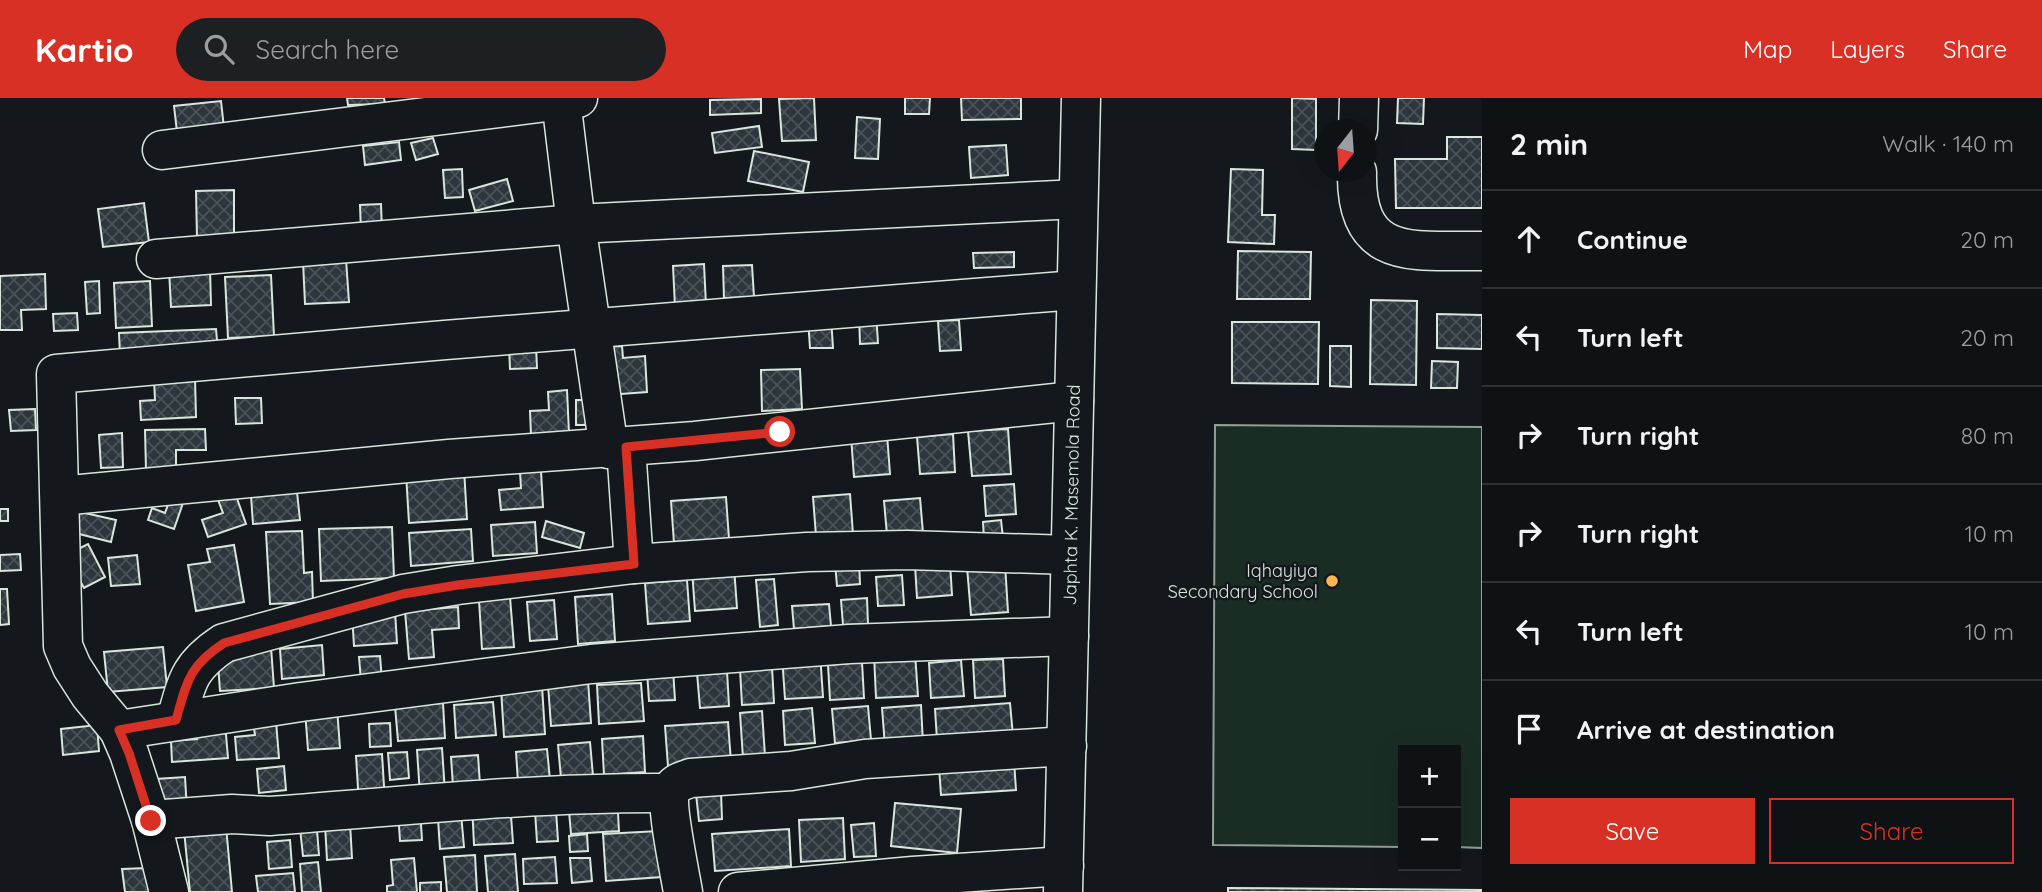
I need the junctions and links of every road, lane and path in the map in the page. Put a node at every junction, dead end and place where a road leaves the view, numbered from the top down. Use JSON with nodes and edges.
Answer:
{"nodes":[{"id":1,"x":1081,"y":98,"type":"edge"},
{"id":2,"x":1359,"y":98,"type":"edge"},
{"id":3,"x":570,"y":99,"type":"edge"},
{"id":4,"x":1358,"y":119,"type":"edge"},
{"id":5,"x":162,"y":150,"type":"dead end"},
{"id":6,"x":1357,"y":182,"type":"edge"},
{"id":7,"x":1078,"y":199,"type":"junction"},
{"id":8,"x":576,"y":224,"type":"junction"},
{"id":9,"x":1482,"y":251,"type":"edge"},
{"id":10,"x":156,"y":259,"type":"dead end"},
{"id":11,"x":1076,"y":290,"type":"junction"},
{"id":12,"x":592,"y":329,"type":"junction"},
{"id":13,"x":1074,"y":401,"type":"junction"},
{"id":14,"x":617,"y":448,"type":"junction"},
{"id":15,"x":60,"y":496,"type":"junction"},
{"id":16,"x":1070,"y":555,"type":"junction"},
{"id":17,"x":634,"y":564,"type":"junction"},
{"id":18,"x":1069,"y":636,"type":"junction"},
{"id":19,"x":176,"y":720,"type":"junction"},
{"id":20,"x":119,"y":730,"type":"junction"},
{"id":21,"x":1066,"y":746,"type":"junction"},
{"id":22,"x":670,"y":793,"type":"junction"},
{"id":23,"x":151,"y":821,"type":"junction"},
{"id":24,"x":1064,"y":879,"type":"edge"},
{"id":25,"x":169,"y":892,"type":"edge"},
{"id":26,"x":683,"y":892,"type":"edge"},
{"id":27,"x":738,"y":892,"type":"edge"}],
"edges":[{"from":1,"to":7,"type":"street","name":"Japhta K. Masemola Road"},
{"from":2,"to":4,"type":"street"},
{"from":3,"to":5,"type":"street"},
{"from":3,"to":8,"type":"street"},
{"from":6,"to":9,"type":"street"},
{"from":7,"to":8,"type":"street"},
{"from":7,"to":11,"type":"street","name":"Japhta K. Masemola Road"},
{"from":8,"to":10,"type":"street"},
{"from":8,"to":12,"type":"street"},
{"from":11,"to":12,"type":"street"},
{"from":11,"to":13,"type":"street","name":"Japhta K. Masemola Road"},
{"from":12,"to":14,"type":"street"},
{"from":12,"to":15,"type":"street"},
{"from":13,"to":14,"type":"street"},
{"from":13,"to":16,"type":"street","name":"Japhta K. Masemola Road"},
{"from":14,"to":15,"type":"street"},
{"from":14,"to":17,"type":"street"},
{"from":15,"to":20,"type":"street"},
{"from":16,"to":17,"type":"street"},
{"from":16,"to":18,"type":"street","name":"Japhta K. Masemola Road"},
{"from":17,"to":19,"type":"street"},
{"from":18,"to":19,"type":"street"},
{"from":18,"to":21,"type":"street","name":"Japhta K. Masemola Road"},
{"from":19,"to":20,"type":"street"},
{"from":20,"to":23,"type":"street"},
{"from":21,"to":22,"type":"street"},
{"from":21,"to":24,"type":"street","name":"Japhta K. Masemola Road"},
{"from":22,"to":23,"type":"street"},
{"from":22,"to":26,"type":"street"},
{"from":23,"to":25,"type":"street"},
{"from":24,"to":27,"type":"street"}]}
